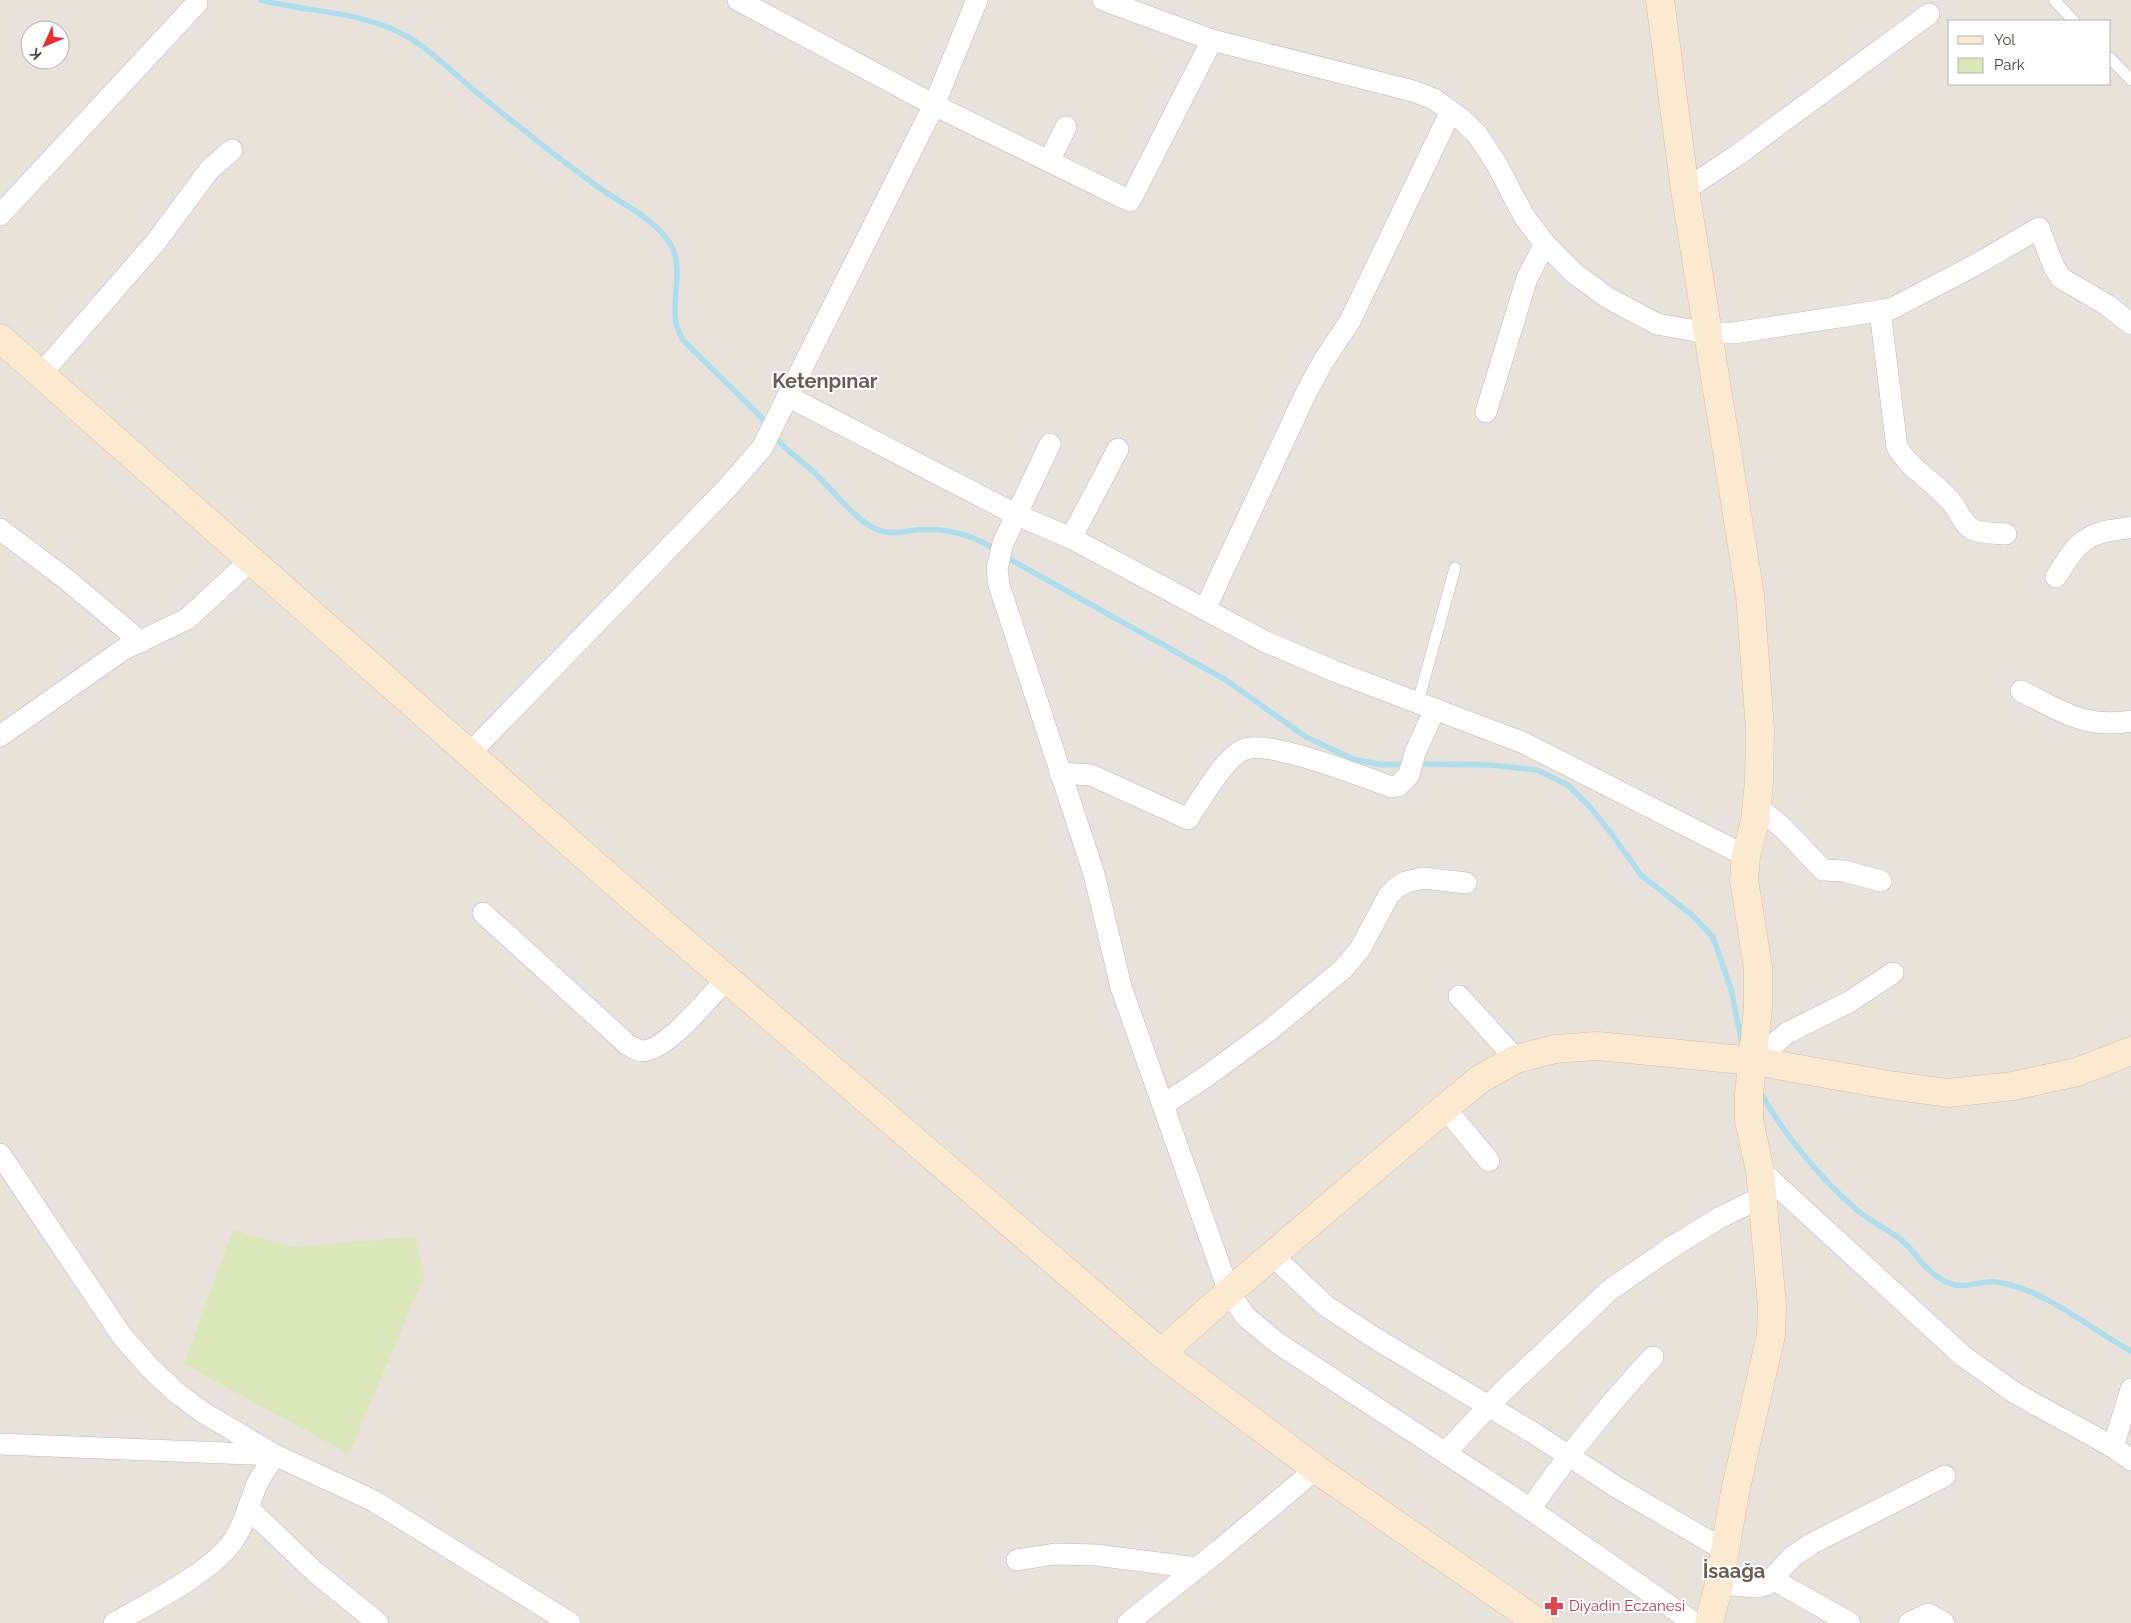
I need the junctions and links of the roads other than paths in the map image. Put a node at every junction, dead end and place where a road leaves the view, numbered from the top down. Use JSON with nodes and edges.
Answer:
{"nodes":[{"id":1,"x":738,"y":0,"type":"edge"},
{"id":2,"x":977,"y":0,"type":"edge"},
{"id":3,"x":1103,"y":0,"type":"edge"},
{"id":4,"x":1660,"y":0,"type":"edge"},
{"id":5,"x":2054,"y":0,"type":"edge"},
{"id":6,"x":197,"y":3,"type":"dead end"},
{"id":7,"x":1929,"y":14,"type":"dead end"},
{"id":8,"x":2073,"y":20,"type":"edge"},
{"id":9,"x":1212,"y":40,"type":"junction"},
{"id":10,"x":2111,"y":59,"type":"edge"},
{"id":11,"x":2131,"y":80,"type":"edge"},
{"id":12,"x":934,"y":105,"type":"junction"},
{"id":13,"x":1451,"y":111,"type":"junction"},
{"id":14,"x":1066,"y":127,"type":"dead end"},
{"id":15,"x":232,"y":150,"type":"dead end"},
{"id":16,"x":1049,"y":161,"type":"junction"},
{"id":17,"x":1685,"y":190,"type":"junction"},
{"id":18,"x":0,"y":215,"type":"edge"},
{"id":19,"x":1545,"y":244,"type":"junction"},
{"id":20,"x":1880,"y":311,"type":"junction"},
{"id":21,"x":2131,"y":324,"type":"edge"},
{"id":22,"x":1707,"y":332,"type":"junction"},
{"id":23,"x":0,"y":338,"type":"edge"},
{"id":24,"x":41,"y":374,"type":"junction"},
{"id":25,"x":787,"y":396,"type":"junction"},
{"id":26,"x":1486,"y":412,"type":"dead end"},
{"id":27,"x":1050,"y":444,"type":"dead end"},
{"id":28,"x":1118,"y":449,"type":"dead end"},
{"id":29,"x":1017,"y":515,"type":"junction"},
{"id":30,"x":2131,"y":527,"type":"edge"},
{"id":31,"x":0,"y":529,"type":"edge"},
{"id":32,"x":2006,"y":534,"type":"dead end"},
{"id":33,"x":1071,"y":538,"type":"junction"},
{"id":34,"x":250,"y":560,"type":"junction"},
{"id":35,"x":1455,"y":568,"type":"dead end"},
{"id":36,"x":2056,"y":578,"type":"dead end"},
{"id":37,"x":1204,"y":609,"type":"junction"},
{"id":38,"x":141,"y":642,"type":"junction"},
{"id":39,"x":2021,"y":691,"type":"dead end"},
{"id":40,"x":1426,"y":706,"type":"junction"},
{"id":41,"x":2131,"y":721,"type":"edge"},
{"id":42,"x":0,"y":736,"type":"edge"},
{"id":43,"x":470,"y":754,"type":"junction"},
{"id":44,"x":1060,"y":773,"type":"junction"},
{"id":45,"x":1756,"y":806,"type":"junction"},
{"id":46,"x":1746,"y":856,"type":"junction"},
{"id":47,"x":1881,"y":881,"type":"dead end"},
{"id":48,"x":1466,"y":883,"type":"dead end"},
{"id":49,"x":483,"y":913,"type":"dead end"},
{"id":50,"x":1893,"y":972,"type":"dead end"},
{"id":51,"x":727,"y":979,"type":"junction"},
{"id":52,"x":1459,"y":996,"type":"dead end"},
{"id":53,"x":2131,"y":1050,"type":"edge"},
{"id":54,"x":1516,"y":1059,"type":"junction"},
{"id":55,"x":1754,"y":1061,"type":"junction"},
{"id":56,"x":1163,"y":1105,"type":"junction"},
{"id":57,"x":1444,"y":1108,"type":"junction"},
{"id":58,"x":0,"y":1154,"type":"edge"},
{"id":59,"x":1488,"y":1161,"type":"dead end"},
{"id":60,"x":1760,"y":1170,"type":"junction"},
{"id":61,"x":1762,"y":1197,"type":"junction"},
{"id":62,"x":1272,"y":1256,"type":"junction"},
{"id":63,"x":1228,"y":1292,"type":"junction"},
{"id":64,"x":1161,"y":1354,"type":"junction"},
{"id":65,"x":1653,"y":1357,"type":"dead end"},
{"id":66,"x":2131,"y":1389,"type":"edge"},
{"id":67,"x":1488,"y":1406,"type":"junction"},
{"id":68,"x":0,"y":1444,"type":"edge"},
{"id":69,"x":2113,"y":1446,"type":"junction"},
{"id":70,"x":1446,"y":1452,"type":"junction"},
{"id":71,"x":275,"y":1454,"type":"junction"},
{"id":72,"x":1568,"y":1456,"type":"junction"},
{"id":73,"x":2131,"y":1460,"type":"edge"},
{"id":74,"x":1316,"y":1469,"type":"junction"},
{"id":75,"x":1944,"y":1476,"type":"dead end"},
{"id":76,"x":248,"y":1508,"type":"junction"},
{"id":77,"x":1530,"y":1508,"type":"junction"},
{"id":78,"x":1726,"y":1551,"type":"junction"},
{"id":79,"x":1017,"y":1560,"type":"dead end"},
{"id":80,"x":1197,"y":1568,"type":"junction"},
{"id":81,"x":1772,"y":1579,"type":"junction"},
{"id":82,"x":1720,"y":1584,"type":"junction"},
{"id":83,"x":1525,"y":1619,"type":"edge"},
{"id":84,"x":114,"y":1623,"type":"edge"},
{"id":85,"x":378,"y":1623,"type":"edge"},
{"id":86,"x":570,"y":1623,"type":"edge"},
{"id":87,"x":1128,"y":1623,"type":"edge"},
{"id":88,"x":1694,"y":1623,"type":"edge"},
{"id":89,"x":1709,"y":1623,"type":"edge"},
{"id":90,"x":1850,"y":1623,"type":"edge"},
{"id":91,"x":1909,"y":1623,"type":"edge"},
{"id":92,"x":1944,"y":1623,"type":"edge"}],
"edges":[{"from":1,"to":12,"type":"street"},
{"from":2,"to":12,"type":"street"},
{"from":3,"to":9,"type":"street"},
{"from":4,"to":17,"type":"street"},
{"from":5,"to":8,"type":"lane"},
{"from":6,"to":18,"type":"street"},
{"from":7,"to":17,"type":"street"},
{"from":9,"to":13,"type":"street"},
{"from":9,"to":16,"type":"street"},
{"from":10,"to":11,"type":"lane"},
{"from":12,"to":16,"type":"street"},
{"from":12,"to":25,"type":"street"},
{"from":13,"to":19,"type":"street"},
{"from":13,"to":37,"type":"street"},
{"from":14,"to":16,"type":"street"},
{"from":15,"to":24,"type":"street"},
{"from":17,"to":22,"type":"street"},
{"from":19,"to":22,"type":"street"},
{"from":19,"to":26,"type":"street"},
{"from":20,"to":21,"type":"street"},
{"from":20,"to":22,"type":"street"},
{"from":20,"to":32,"type":"street"},
{"from":22,"to":45,"type":"street"},
{"from":23,"to":24,"type":"street"},
{"from":24,"to":34,"type":"street"},
{"from":25,"to":29,"type":"street"},
{"from":25,"to":43,"type":"street"},
{"from":27,"to":29,"type":"street"},
{"from":28,"to":33,"type":"street"},
{"from":29,"to":33,"type":"street"},
{"from":29,"to":44,"type":"street"},
{"from":30,"to":36,"type":"street"},
{"from":31,"to":38,"type":"street"},
{"from":33,"to":37,"type":"street"},
{"from":34,"to":38,"type":"street"},
{"from":34,"to":43,"type":"street"},
{"from":35,"to":40,"type":"lane"},
{"from":37,"to":40,"type":"street"},
{"from":38,"to":42,"type":"street"},
{"from":39,"to":41,"type":"street"},
{"from":40,"to":44,"type":"street"},
{"from":40,"to":46,"type":"street"},
{"from":43,"to":51,"type":"street"},
{"from":44,"to":56,"type":"street"},
{"from":45,"to":46,"type":"street"},
{"from":45,"to":47,"type":"street"},
{"from":46,"to":55,"type":"street"},
{"from":48,"to":56,"type":"street"},
{"from":49,"to":51,"type":"street"},
{"from":50,"to":55,"type":"street"},
{"from":51,"to":64,"type":"street"},
{"from":52,"to":54,"type":"street"},
{"from":53,"to":55,"type":"street"},
{"from":54,"to":55,"type":"street"},
{"from":54,"to":57,"type":"street"},
{"from":55,"to":60,"type":"street"},
{"from":56,"to":63,"type":"street"},
{"from":57,"to":59,"type":"street"},
{"from":57,"to":62,"type":"street"},
{"from":58,"to":71,"type":"street"},
{"from":60,"to":61,"type":"street"},
{"from":60,"to":69,"type":"street"},
{"from":61,"to":67,"type":"street"},
{"from":61,"to":78,"type":"street"},
{"from":62,"to":63,"type":"street"},
{"from":62,"to":67,"type":"street"},
{"from":63,"to":64,"type":"street"},
{"from":63,"to":70,"type":"street"},
{"from":64,"to":74,"type":"street"},
{"from":65,"to":72,"type":"street"},
{"from":66,"to":69,"type":"street"},
{"from":67,"to":70,"type":"street"},
{"from":67,"to":72,"type":"street"},
{"from":68,"to":71,"type":"street"},
{"from":69,"to":73,"type":"street"},
{"from":70,"to":77,"type":"street"},
{"from":71,"to":76,"type":"street"},
{"from":71,"to":86,"type":"street"},
{"from":72,"to":77,"type":"street"},
{"from":72,"to":78,"type":"street"},
{"from":74,"to":80,"type":"street"},
{"from":74,"to":83,"type":"street"},
{"from":75,"to":81,"type":"street"},
{"from":76,"to":84,"type":"street"},
{"from":76,"to":85,"type":"street"},
{"from":77,"to":88,"type":"street"},
{"from":78,"to":82,"type":"street"},
{"from":79,"to":80,"type":"street"},
{"from":80,"to":87,"type":"street"},
{"from":81,"to":82,"type":"street"},
{"from":81,"to":90,"type":"street"},
{"from":82,"to":89,"type":"street"},
{"from":91,"to":92,"type":"street"}]}
